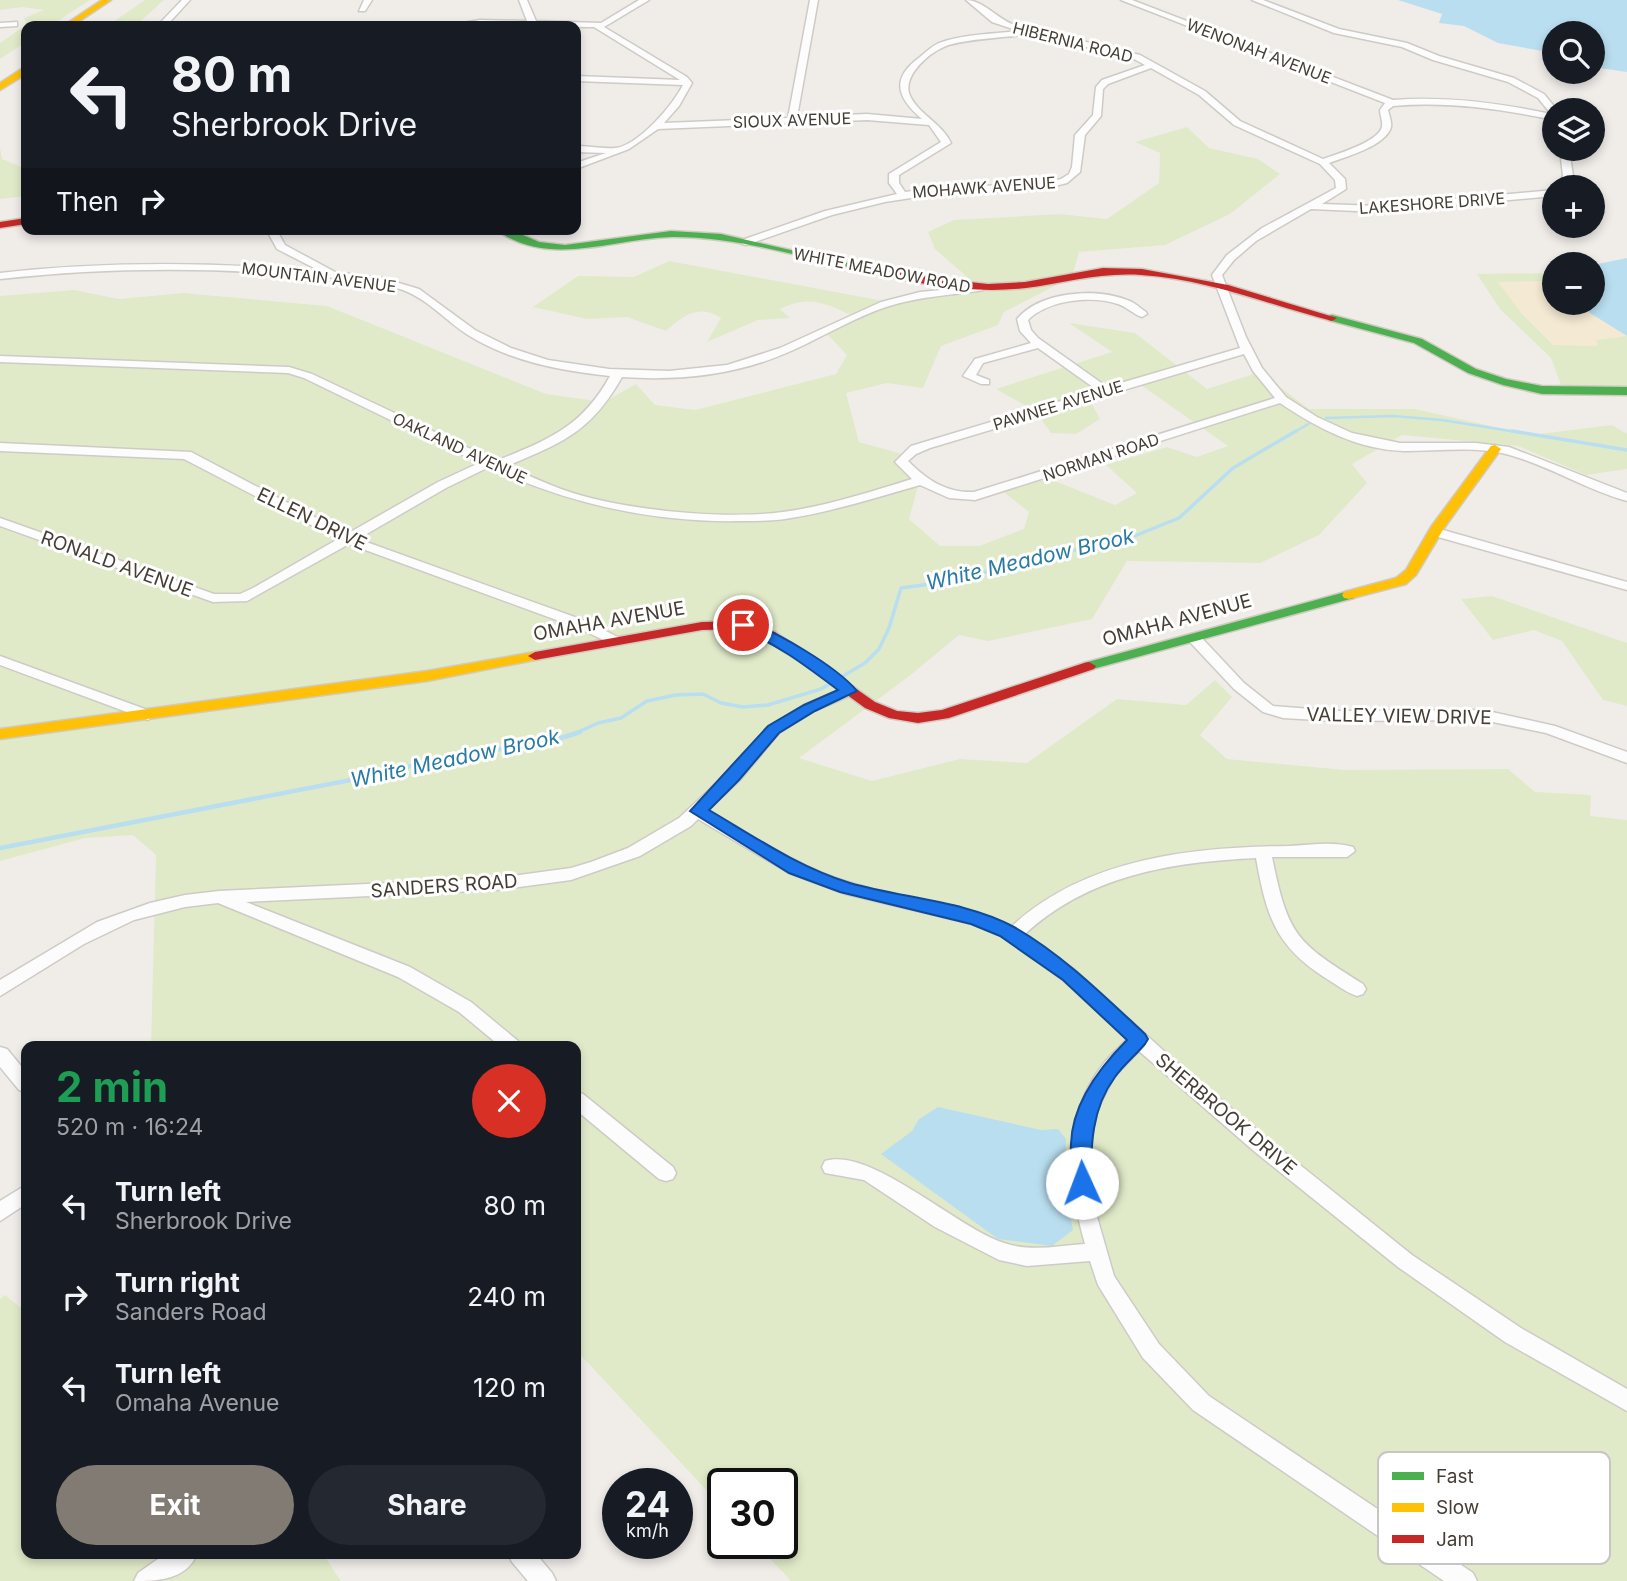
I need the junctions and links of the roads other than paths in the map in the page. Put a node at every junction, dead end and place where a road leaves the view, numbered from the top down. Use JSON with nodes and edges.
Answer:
{"nodes":[{"id":1,"x":186,"y":0,"type":"edge"},
{"id":2,"x":369,"y":0,"type":"edge"},
{"id":3,"x":523,"y":0,"type":"edge"},
{"id":4,"x":645,"y":0,"type":"edge"},
{"id":5,"x":814,"y":0,"type":"edge"},
{"id":6,"x":970,"y":0,"type":"edge"},
{"id":7,"x":1125,"y":0,"type":"edge"},
{"id":8,"x":1256,"y":0,"type":"edge"},
{"id":9,"x":113,"y":3,"type":"edge"},
{"id":10,"x":362,"y":9,"type":"dead end"},
{"id":11,"x":77,"y":21,"type":"edge"},
{"id":12,"x":95,"y":21,"type":"edge"},
{"id":13,"x":166,"y":21,"type":"edge"},
{"id":14,"x":532,"y":21,"type":"edge"},
{"id":15,"x":0,"y":24,"type":"edge"},
{"id":16,"x":14,"y":24,"type":"dead end"},
{"id":17,"x":581,"y":25,"type":"edge"},
{"id":18,"x":597,"y":26,"type":"junction"},
{"id":19,"x":1029,"y":32,"type":"junction"},
{"id":20,"x":21,"y":57,"type":"edge"},
{"id":21,"x":1153,"y":65,"type":"junction"},
{"id":22,"x":0,"y":71,"type":"edge"},
{"id":23,"x":21,"y":72,"type":"edge"},
{"id":24,"x":581,"y":79,"type":"edge"},
{"id":25,"x":688,"y":83,"type":"junction"},
{"id":26,"x":0,"y":87,"type":"edge"},
{"id":27,"x":1542,"y":98,"type":"edge"},
{"id":28,"x":1393,"y":103,"type":"junction"},
{"id":29,"x":1542,"y":113,"type":"edge"},
{"id":30,"x":792,"y":120,"type":"junction"},
{"id":31,"x":929,"y":122,"type":"junction"},
{"id":32,"x":656,"y":126,"type":"junction"},
{"id":33,"x":581,"y":149,"type":"edge"},
{"id":34,"x":623,"y":150,"type":"junction"},
{"id":35,"x":1323,"y":162,"type":"junction"},
{"id":36,"x":581,"y":164,"type":"edge"},
{"id":37,"x":902,"y":194,"type":"junction"},
{"id":38,"x":1542,"y":195,"type":"edge"},
{"id":39,"x":1309,"y":205,"type":"junction"},
{"id":40,"x":21,"y":222,"type":"edge"},
{"id":41,"x":0,"y":225,"type":"edge"},
{"id":42,"x":274,"y":235,"type":"edge"},
{"id":43,"x":514,"y":235,"type":"edge"},
{"id":44,"x":746,"y":242,"type":"junction"},
{"id":45,"x":0,"y":276,"type":"edge"},
{"id":46,"x":339,"y":276,"type":"junction"},
{"id":47,"x":1222,"y":285,"type":"junction"},
{"id":48,"x":979,"y":288,"type":"junction"},
{"id":49,"x":1142,"y":314,"type":"dead end"},
{"id":50,"x":1040,"y":344,"type":"junction"},
{"id":51,"x":1247,"y":350,"type":"junction"},
{"id":52,"x":0,"y":359,"type":"edge"},
{"id":53,"x":618,"y":373,"type":"junction"},
{"id":54,"x":985,"y":382,"type":"dead end"},
{"id":55,"x":1105,"y":391,"type":"junction"},
{"id":56,"x":1627,"y":391,"type":"edge"},
{"id":57,"x":1282,"y":399,"type":"junction"},
{"id":58,"x":0,"y":447,"type":"edge"},
{"id":59,"x":1495,"y":449,"type":"junction"},
{"id":60,"x":492,"y":464,"type":"junction"},
{"id":61,"x":920,"y":481,"type":"junction"},
{"id":62,"x":1627,"y":497,"type":"edge"},
{"id":63,"x":0,"y":522,"type":"edge"},
{"id":64,"x":1436,"y":532,"type":"junction"},
{"id":65,"x":349,"y":540,"type":"junction"},
{"id":66,"x":1627,"y":586,"type":"edge"},
{"id":67,"x":1194,"y":638,"type":"junction"},
{"id":68,"x":615,"y":641,"type":"junction"},
{"id":69,"x":0,"y":660,"type":"edge"},
{"id":70,"x":846,"y":689,"type":"junction"},
{"id":71,"x":148,"y":715,"type":"junction"},
{"id":72,"x":0,"y":734,"type":"edge"},
{"id":73,"x":1627,"y":758,"type":"edge"},
{"id":74,"x":698,"y":811,"type":"junction"},
{"id":75,"x":1347,"y":851,"type":"dead end"},
{"id":76,"x":1263,"y":852,"type":"junction"},
{"id":77,"x":219,"y":897,"type":"junction"},
{"id":78,"x":1013,"y":935,"type":"junction"},
{"id":79,"x":0,"y":989,"type":"edge"},
{"id":80,"x":1357,"y":989,"type":"dead end"},
{"id":81,"x":1139,"y":1039,"type":"junction"},
{"id":82,"x":506,"y":1041,"type":"edge"},
{"id":83,"x":0,"y":1054,"type":"edge"},
{"id":84,"x":21,"y":1078,"type":"edge"},
{"id":85,"x":581,"y":1103,"type":"edge"},
{"id":86,"x":832,"y":1167,"type":"dead end"},
{"id":87,"x":666,"y":1173,"type":"dead end"},
{"id":88,"x":21,"y":1197,"type":"edge"},
{"id":89,"x":0,"y":1212,"type":"edge"},
{"id":90,"x":1097,"y":1252,"type":"junction"},
{"id":91,"x":1627,"y":1401,"type":"edge"},
{"id":92,"x":1378,"y":1522,"type":"edge"},
{"id":93,"x":178,"y":1559,"type":"edge"},
{"id":94,"x":524,"y":1559,"type":"edge"},
{"id":95,"x":1440,"y":1564,"type":"edge"},
{"id":96,"x":146,"y":1581,"type":"edge"},
{"id":97,"x":544,"y":1581,"type":"edge"},
{"id":98,"x":1465,"y":1581,"type":"edge"}],
"edges":[{"from":1,"to":13,"type":"street"},
{"from":2,"to":10,"type":"street"},
{"from":3,"to":14,"type":"street"},
{"from":4,"to":18,"type":"street"},
{"from":5,"to":30,"type":"street"},
{"from":6,"to":19,"type":"street","name":"HIBERNIA ROAD"},
{"from":7,"to":28,"type":"street","name":"WENONAH AVENUE"},
{"from":8,"to":27,"type":"street"},
{"from":9,"to":11,"type":"main road"},
{"from":9,"to":12,"type":"main road"},
{"from":15,"to":16,"type":"street"},
{"from":17,"to":18,"type":"street"},
{"from":18,"to":25,"type":"street"},
{"from":19,"to":21,"type":"street","name":"HIBERNIA ROAD"},
{"from":19,"to":31,"type":"street"},
{"from":20,"to":22,"type":"main road"},
{"from":21,"to":35,"type":"street","name":"HIBERNIA ROAD"},
{"from":21,"to":37,"type":"street","name":"MOHAWK AVENUE"},
{"from":23,"to":26,"type":"main road"},
{"from":24,"to":25,"type":"street"},
{"from":25,"to":32,"type":"street"},
{"from":28,"to":29,"type":"street"},
{"from":28,"to":35,"type":"street"},
{"from":30,"to":31,"type":"street","name":"SIOUX AVENUE"},
{"from":30,"to":32,"type":"street","name":"SIOUX AVENUE"},
{"from":31,"to":37,"type":"street"},
{"from":32,"to":34,"type":"street"},
{"from":33,"to":34,"type":"street"},
{"from":34,"to":36,"type":"street"},
{"from":35,"to":39,"type":"street"},
{"from":37,"to":44,"type":"street","name":"MOHAWK AVENUE"},
{"from":38,"to":39,"type":"street","name":"LAKESHORE DRIVE"},
{"from":39,"to":47,"type":"street"},
{"from":40,"to":41,"type":"main road"},
{"from":42,"to":46,"type":"street"},
{"from":43,"to":44,"type":"main road","name":"WHITE MEADOW ROAD"},
{"from":44,"to":48,"type":"main road","name":"WHITE MEADOW ROAD"},
{"from":45,"to":46,"type":"street","name":"MOUNTAIN AVENUE"},
{"from":46,"to":53,"type":"street","name":"MOUNTAIN AVENUE"},
{"from":47,"to":48,"type":"main road","name":"WHITE MEADOW ROAD"},
{"from":47,"to":51,"type":"street"},
{"from":47,"to":56,"type":"main road","name":"WHITE MEADOW ROAD"},
{"from":48,"to":53,"type":"street","name":"MOUNTAIN AVENUE"},
{"from":49,"to":50,"type":"street"},
{"from":50,"to":54,"type":"street"},
{"from":50,"to":55,"type":"street"},
{"from":51,"to":55,"type":"street","name":"PAWNEE AVENUE"},
{"from":51,"to":57,"type":"street"},
{"from":52,"to":60,"type":"street","name":"OAKLAND AVENUE"},
{"from":53,"to":60,"type":"street"},
{"from":55,"to":61,"type":"street","name":"PAWNEE AVENUE"},
{"from":57,"to":59,"type":"street"},
{"from":57,"to":61,"type":"street","name":"NORMAN ROAD"},
{"from":58,"to":65,"type":"street","name":"ELLEN DRIVE"},
{"from":59,"to":62,"type":"street"},
{"from":59,"to":64,"type":"main road","name":"OMAHA AVENUE"},
{"from":60,"to":61,"type":"street","name":"OAKLAND AVENUE"},
{"from":60,"to":65,"type":"street"},
{"from":63,"to":65,"type":"street","name":"RONALD AVENUE"},
{"from":64,"to":66,"type":"street"},
{"from":64,"to":67,"type":"main road","name":"OMAHA AVENUE"},
{"from":65,"to":68,"type":"street","name":"ELLEN DRIVE"},
{"from":67,"to":70,"type":"main road","name":"OMAHA AVENUE"},
{"from":67,"to":73,"type":"street","name":"VALLEY VIEW DRIVE"},
{"from":68,"to":70,"type":"main road","name":"OMAHA AVENUE"},
{"from":68,"to":71,"type":"main road","name":"OMAHA AVENUE"},
{"from":69,"to":71,"type":"street"},
{"from":70,"to":74,"type":"street","name":"SANDERS ROAD"},
{"from":71,"to":72,"type":"main road","name":"OMAHA AVENUE"},
{"from":74,"to":77,"type":"street","name":"SANDERS ROAD"},
{"from":74,"to":78,"type":"street","name":"SHERBROOK DRIVE"},
{"from":75,"to":76,"type":"street"},
{"from":76,"to":78,"type":"street"},
{"from":76,"to":80,"type":"street"},
{"from":77,"to":79,"type":"street","name":"SANDERS ROAD"},
{"from":77,"to":82,"type":"street"},
{"from":78,"to":81,"type":"street","name":"SHERBROOK DRIVE"},
{"from":81,"to":90,"type":"street"},
{"from":81,"to":91,"type":"street","name":"SHERBROOK DRIVE"},
{"from":83,"to":84,"type":"street"},
{"from":85,"to":87,"type":"street"},
{"from":86,"to":90,"type":"street"},
{"from":88,"to":89,"type":"street"},
{"from":90,"to":92,"type":"street"},
{"from":93,"to":96,"type":"street"},
{"from":94,"to":97,"type":"street"},
{"from":95,"to":98,"type":"street"}]}
